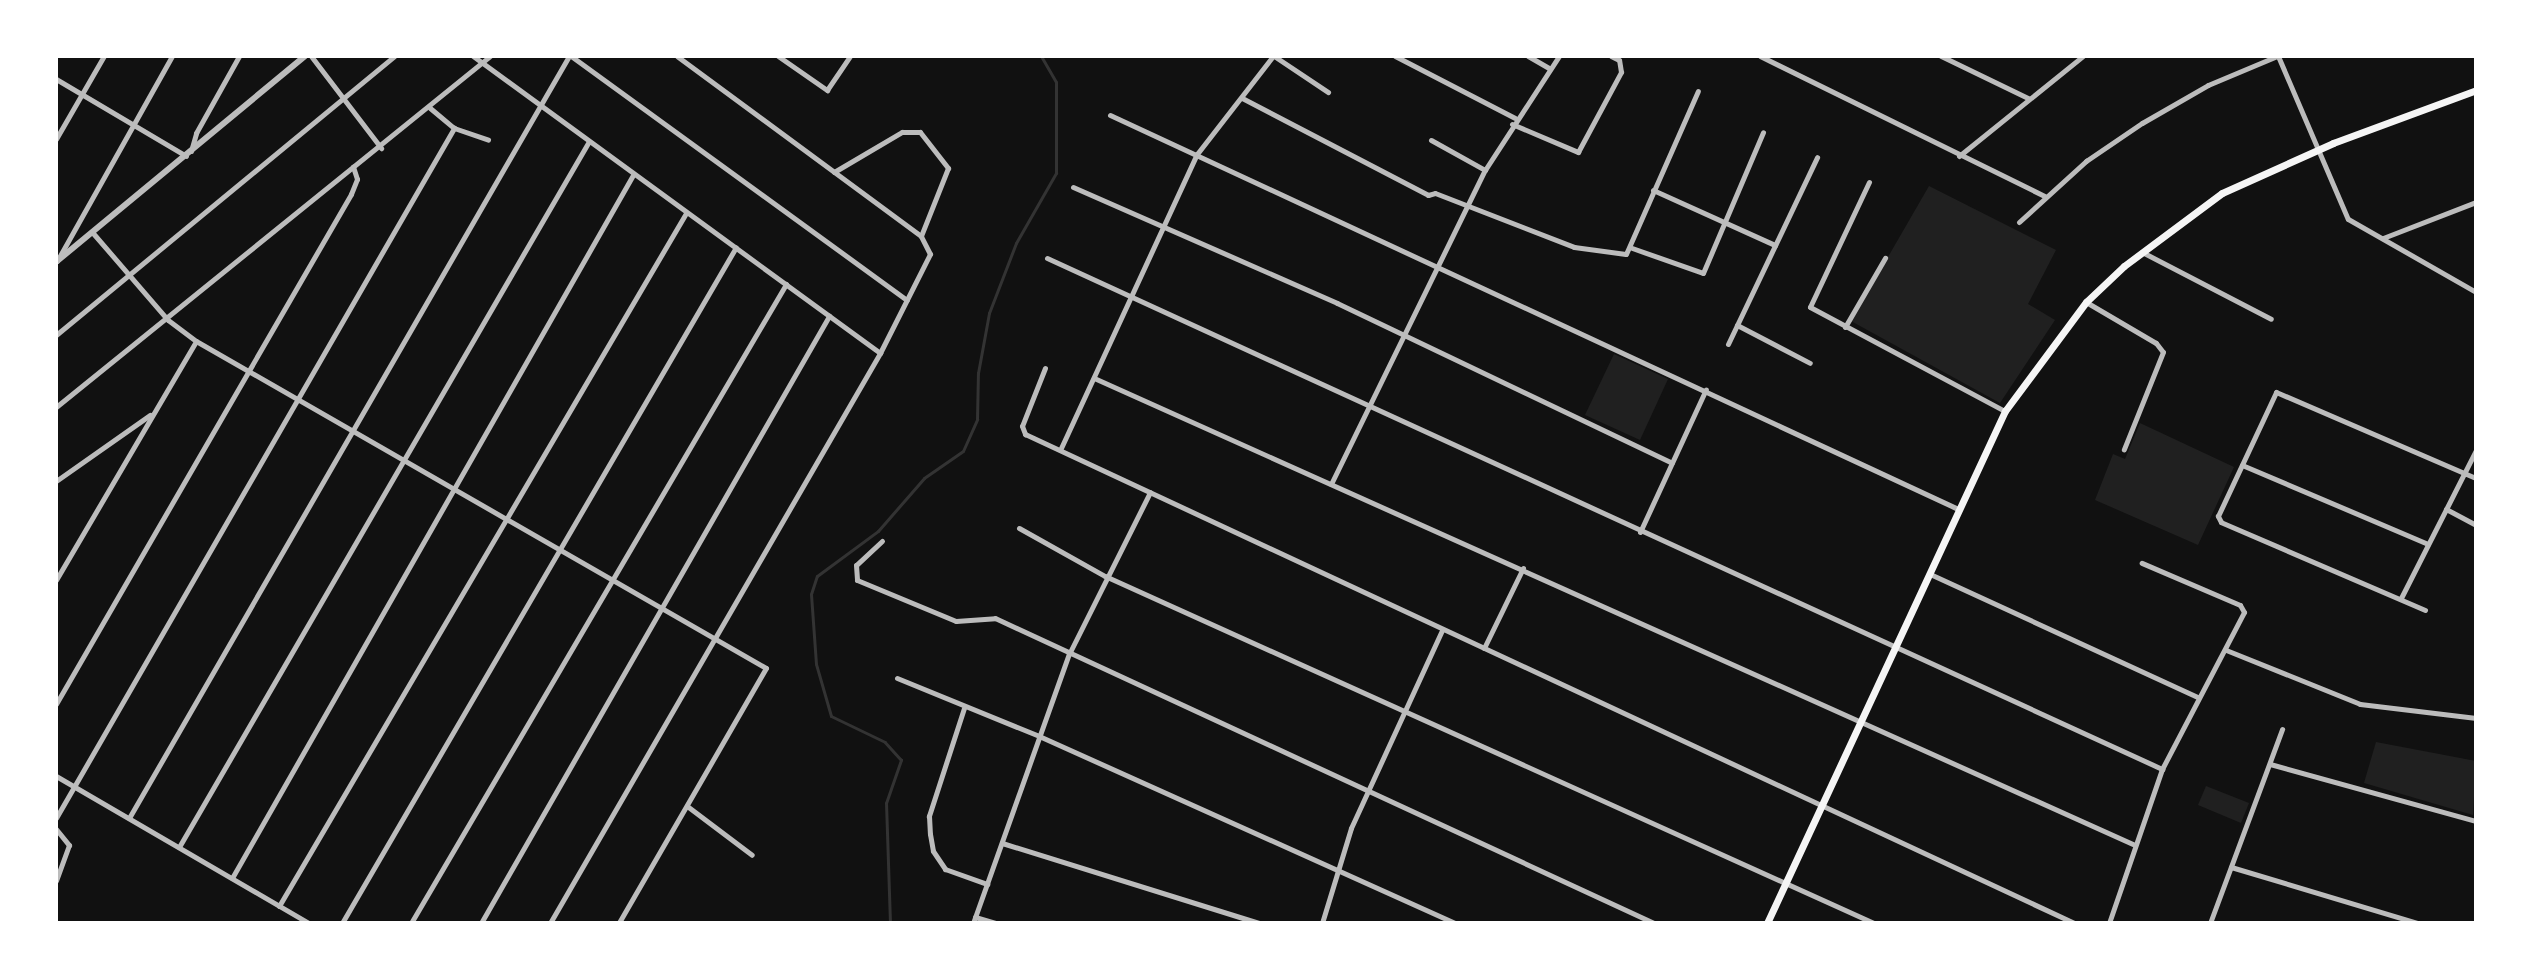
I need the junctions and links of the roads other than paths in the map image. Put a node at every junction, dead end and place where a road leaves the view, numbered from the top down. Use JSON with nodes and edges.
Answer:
{"nodes":[{"id":1,"x":104,"y":56,"type":"edge"},
{"id":2,"x":172,"y":56,"type":"edge"},
{"id":3,"x":239,"y":56,"type":"edge"},
{"id":4,"x":308,"y":56,"type":"edge"},
{"id":5,"x":394,"y":56,"type":"edge"},
{"id":6,"x":473,"y":56,"type":"edge"},
{"id":7,"x":490,"y":56,"type":"edge"},
{"id":8,"x":570,"y":56,"type":"edge"},
{"id":9,"x":677,"y":56,"type":"edge"},
{"id":10,"x":780,"y":56,"type":"edge"},
{"id":11,"x":850,"y":56,"type":"edge"},
{"id":12,"x":1395,"y":56,"type":"edge"},
{"id":13,"x":1528,"y":56,"type":"edge"},
{"id":14,"x":1559,"y":56,"type":"edge"},
{"id":15,"x":1611,"y":56,"type":"edge"},
{"id":16,"x":1760,"y":56,"type":"edge"},
{"id":17,"x":1941,"y":56,"type":"edge"},
{"id":18,"x":2083,"y":56,"type":"edge"},
{"id":19,"x":2277,"y":56,"type":"edge"},
{"id":20,"x":1271,"y":57,"type":"edge"},
{"id":21,"x":481,"y":64,"type":"junction"},
{"id":22,"x":1549,"y":68,"type":"junction"},
{"id":23,"x":56,"y":79,"type":"edge"},
{"id":24,"x":2476,"y":90,"type":"edge"},
{"id":25,"x":1698,"y":91,"type":"dead end"},
{"id":26,"x":1328,"y":92,"type":"dead end"},
{"id":27,"x":83,"y":94,"type":"junction"},
{"id":28,"x":344,"y":98,"type":"junction"},
{"id":29,"x":1242,"y":98,"type":"junction"},
{"id":30,"x":2028,"y":98,"type":"junction"},
{"id":31,"x":537,"y":104,"type":"junction"},
{"id":32,"x":430,"y":108,"type":"junction"},
{"id":33,"x":1110,"y":115,"type":"dead end"},
{"id":34,"x":1514,"y":121,"type":"junction"},
{"id":35,"x":134,"y":126,"type":"junction"},
{"id":36,"x":454,"y":128,"type":"junction"},
{"id":37,"x":1763,"y":132,"type":"dead end"},
{"id":38,"x":56,"y":139,"type":"edge"},
{"id":39,"x":488,"y":140,"type":"dead end"},
{"id":40,"x":1431,"y":140,"type":"dead end"},
{"id":41,"x":589,"y":141,"type":"junction"},
{"id":42,"x":381,"y":148,"type":"junction"},
{"id":43,"x":2317,"y":151,"type":"junction"},
{"id":44,"x":189,"y":154,"type":"junction"},
{"id":45,"x":1197,"y":154,"type":"junction"},
{"id":46,"x":1959,"y":156,"type":"junction"},
{"id":47,"x":1817,"y":157,"type":"dead end"},
{"id":48,"x":353,"y":167,"type":"junction"},
{"id":49,"x":1485,"y":170,"type":"junction"},
{"id":50,"x":834,"y":172,"type":"junction"},
{"id":51,"x":633,"y":175,"type":"junction"},
{"id":52,"x":1869,"y":182,"type":"dead end"},
{"id":53,"x":1073,"y":187,"type":"dead end"},
{"id":54,"x":1653,"y":190,"type":"junction"},
{"id":55,"x":2044,"y":196,"type":"junction"},
{"id":56,"x":2476,"y":202,"type":"edge"},
{"id":57,"x":1467,"y":206,"type":"junction"},
{"id":58,"x":686,"y":213,"type":"junction"},
{"id":59,"x":1724,"y":219,"type":"junction"},
{"id":60,"x":2019,"y":222,"type":"dead end"},
{"id":61,"x":1163,"y":228,"type":"junction"},
{"id":62,"x":92,"y":232,"type":"junction"},
{"id":63,"x":921,"y":236,"type":"junction"},
{"id":64,"x":2382,"y":238,"type":"junction"},
{"id":65,"x":1775,"y":245,"type":"junction"},
{"id":66,"x":736,"y":247,"type":"junction"},
{"id":67,"x":1632,"y":248,"type":"junction"},
{"id":68,"x":2142,"y":252,"type":"junction"},
{"id":69,"x":1047,"y":258,"type":"dead end"},
{"id":70,"x":1885,"y":258,"type":"dead end"},
{"id":71,"x":56,"y":262,"type":"edge"},
{"id":72,"x":1437,"y":264,"type":"junction"},
{"id":73,"x":132,"y":277,"type":"junction"},
{"id":74,"x":786,"y":284,"type":"junction"},
{"id":75,"x":2474,"y":289,"type":"edge"},
{"id":76,"x":1129,"y":298,"type":"junction"},
{"id":77,"x":907,"y":300,"type":"junction"},
{"id":78,"x":2086,"y":302,"type":"junction"},
{"id":79,"x":829,"y":316,"type":"junction"},
{"id":80,"x":2271,"y":319,"type":"dead end"},
{"id":81,"x":168,"y":320,"type":"junction"},
{"id":82,"x":1737,"y":325,"type":"junction"},
{"id":83,"x":1845,"y":327,"type":"junction"},
{"id":84,"x":56,"y":335,"type":"edge"},
{"id":85,"x":1403,"y":338,"type":"junction"},
{"id":86,"x":196,"y":341,"type":"junction"},
{"id":87,"x":1728,"y":344,"type":"dead end"},
{"id":88,"x":880,"y":353,"type":"junction"},
{"id":89,"x":1810,"y":363,"type":"dead end"},
{"id":90,"x":1045,"y":368,"type":"dead end"},
{"id":91,"x":248,"y":373,"type":"junction"},
{"id":92,"x":1094,"y":378,"type":"junction"},
{"id":93,"x":1706,"y":389,"type":"junction"},
{"id":94,"x":300,"y":402,"type":"junction"},
{"id":95,"x":56,"y":407,"type":"edge"},
{"id":96,"x":1370,"y":408,"type":"junction"},
{"id":97,"x":2005,"y":411,"type":"junction"},
{"id":98,"x":154,"y":412,"type":"junction"},
{"id":99,"x":353,"y":433,"type":"junction"},
{"id":100,"x":1061,"y":448,"type":"junction"},
{"id":101,"x":2124,"y":449,"type":"dead end"},
{"id":102,"x":2476,"y":450,"type":"edge"},
{"id":103,"x":405,"y":463,"type":"junction"},
{"id":104,"x":1672,"y":463,"type":"junction"},
{"id":105,"x":2242,"y":465,"type":"junction"},
{"id":106,"x":2465,"y":472,"type":"junction"},
{"id":107,"x":2476,"y":478,"type":"edge"},
{"id":108,"x":56,"y":481,"type":"edge"},
{"id":109,"x":1331,"y":484,"type":"junction"},
{"id":110,"x":455,"y":490,"type":"junction"},
{"id":111,"x":1150,"y":492,"type":"junction"},
{"id":112,"x":1956,"y":508,"type":"junction"},
{"id":113,"x":2446,"y":509,"type":"junction"},
{"id":114,"x":509,"y":520,"type":"junction"},
{"id":115,"x":2476,"y":525,"type":"edge"},
{"id":116,"x":1019,"y":528,"type":"dead end"},
{"id":117,"x":1640,"y":532,"type":"junction"},
{"id":118,"x":882,"y":541,"type":"dead end"},
{"id":119,"x":2428,"y":544,"type":"junction"},
{"id":120,"x":560,"y":549,"type":"junction"},
{"id":121,"x":2142,"y":563,"type":"dead end"},
{"id":122,"x":1523,"y":568,"type":"junction"},
{"id":123,"x":1927,"y":573,"type":"junction"},
{"id":124,"x":1105,"y":576,"type":"junction"},
{"id":125,"x":611,"y":578,"type":"junction"},
{"id":126,"x":56,"y":580,"type":"edge"},
{"id":127,"x":2401,"y":598,"type":"junction"},
{"id":128,"x":662,"y":609,"type":"junction"},
{"id":129,"x":2425,"y":610,"type":"dead end"},
{"id":130,"x":1442,"y":630,"type":"junction"},
{"id":131,"x":715,"y":637,"type":"junction"},
{"id":132,"x":1484,"y":648,"type":"junction"},
{"id":133,"x":1894,"y":648,"type":"junction"},
{"id":134,"x":2226,"y":650,"type":"junction"},
{"id":135,"x":1069,"y":654,"type":"junction"},
{"id":136,"x":897,"y":678,"type":"dead end"},
{"id":137,"x":2198,"y":697,"type":"junction"},
{"id":138,"x":56,"y":704,"type":"edge"},
{"id":139,"x":964,"y":708,"type":"junction"},
{"id":140,"x":1405,"y":708,"type":"junction"},
{"id":141,"x":2476,"y":718,"type":"edge"},
{"id":142,"x":1860,"y":719,"type":"junction"},
{"id":143,"x":2282,"y":729,"type":"dead end"},
{"id":144,"x":1039,"y":736,"type":"junction"},
{"id":145,"x":2270,"y":764,"type":"junction"},
{"id":146,"x":2162,"y":769,"type":"junction"},
{"id":147,"x":56,"y":776,"type":"edge"},
{"id":148,"x":74,"y":786,"type":"junction"},
{"id":149,"x":1366,"y":790,"type":"junction"},
{"id":150,"x":1821,"y":805,"type":"junction"},
{"id":151,"x":687,"y":806,"type":"junction"},
{"id":152,"x":56,"y":818,"type":"edge"},
{"id":153,"x":129,"y":818,"type":"junction"},
{"id":154,"x":2476,"y":821,"type":"edge"},
{"id":155,"x":56,"y":829,"type":"edge"},
{"id":156,"x":1002,"y":843,"type":"junction"},
{"id":157,"x":2133,"y":844,"type":"junction"},
{"id":158,"x":179,"y":847,"type":"junction"},
{"id":159,"x":752,"y":855,"type":"dead end"},
{"id":160,"x":2231,"y":867,"type":"junction"},
{"id":161,"x":1337,"y":869,"type":"junction"},
{"id":162,"x":232,"y":878,"type":"junction"},
{"id":163,"x":56,"y":881,"type":"edge"},
{"id":164,"x":987,"y":884,"type":"junction"},
{"id":165,"x":1785,"y":885,"type":"junction"},
{"id":166,"x":279,"y":906,"type":"junction"},
{"id":167,"x":974,"y":920,"type":"edge"},
{"id":168,"x":309,"y":923,"type":"edge"},
{"id":169,"x":342,"y":923,"type":"edge"},
{"id":170,"x":411,"y":923,"type":"edge"},
{"id":171,"x":481,"y":923,"type":"edge"},
{"id":172,"x":550,"y":923,"type":"edge"},
{"id":173,"x":619,"y":923,"type":"edge"},
{"id":174,"x":996,"y":923,"type":"edge"},
{"id":175,"x":1259,"y":923,"type":"edge"},
{"id":176,"x":1322,"y":923,"type":"edge"},
{"id":177,"x":1455,"y":923,"type":"edge"},
{"id":178,"x":1654,"y":923,"type":"edge"},
{"id":179,"x":1767,"y":923,"type":"edge"},
{"id":180,"x":1874,"y":923,"type":"edge"},
{"id":181,"x":2074,"y":923,"type":"edge"},
{"id":182,"x":2109,"y":923,"type":"edge"},
{"id":183,"x":2210,"y":923,"type":"edge"},
{"id":184,"x":2418,"y":923,"type":"edge"}],
"edges":[{"from":1,"to":27,"type":"street"},
{"from":2,"to":35,"type":"street"},
{"from":3,"to":44,"type":"street"},
{"from":4,"to":28,"type":"street"},
{"from":4,"to":44,"type":"street"},
{"from":5,"to":28,"type":"street"},
{"from":6,"to":21,"type":"street"},
{"from":7,"to":21,"type":"street"},
{"from":8,"to":31,"type":"street"},
{"from":8,"to":77,"type":"street"},
{"from":9,"to":50,"type":"street"},
{"from":10,"to":11,"type":"street"},
{"from":12,"to":34,"type":"street"},
{"from":13,"to":22,"type":"street"},
{"from":14,"to":22,"type":"street"},
{"from":15,"to":34,"type":"street"},
{"from":16,"to":46,"type":"street"},
{"from":17,"to":30,"type":"street"},
{"from":18,"to":30,"type":"street"},
{"from":19,"to":43,"type":"street"},
{"from":19,"to":55,"type":"street"},
{"from":20,"to":26,"type":"street"},
{"from":20,"to":29,"type":"street"},
{"from":21,"to":31,"type":"street"},
{"from":21,"to":32,"type":"street"},
{"from":22,"to":34,"type":"street"},
{"from":23,"to":27,"type":"street"},
{"from":24,"to":43,"type":"main road"},
{"from":25,"to":54,"type":"street"},
{"from":27,"to":35,"type":"street"},
{"from":27,"to":38,"type":"street"},
{"from":28,"to":42,"type":"street"},
{"from":28,"to":73,"type":"street"},
{"from":29,"to":45,"type":"street"},
{"from":29,"to":57,"type":"street"},
{"from":30,"to":46,"type":"street"},
{"from":31,"to":41,"type":"street"},
{"from":31,"to":99,"type":"street"},
{"from":32,"to":36,"type":"street"},
{"from":32,"to":42,"type":"street"},
{"from":33,"to":45,"type":"street"},
{"from":34,"to":49,"type":"street"},
{"from":35,"to":44,"type":"street"},
{"from":35,"to":71,"type":"street"},
{"from":36,"to":39,"type":"street"},
{"from":36,"to":94,"type":"street"},
{"from":37,"to":59,"type":"street"},
{"from":40,"to":49,"type":"street"},
{"from":41,"to":51,"type":"street"},
{"from":41,"to":103,"type":"street"},
{"from":42,"to":48,"type":"street"},
{"from":43,"to":64,"type":"street"},
{"from":43,"to":68,"type":"main road"},
{"from":44,"to":62,"type":"street"},
{"from":45,"to":61,"type":"street"},
{"from":45,"to":72,"type":"street"},
{"from":46,"to":55,"type":"street"},
{"from":47,"to":65,"type":"street"},
{"from":48,"to":81,"type":"street"},
{"from":48,"to":91,"type":"street"},
{"from":49,"to":57,"type":"street"},
{"from":50,"to":63,"type":"street"},
{"from":50,"to":63,"type":"street"},
{"from":51,"to":58,"type":"street"},
{"from":51,"to":110,"type":"street"},
{"from":52,"to":83,"type":"street"},
{"from":53,"to":61,"type":"street"},
{"from":54,"to":59,"type":"street"},
{"from":54,"to":67,"type":"street"},
{"from":55,"to":60,"type":"street"},
{"from":56,"to":64,"type":"street"},
{"from":57,"to":67,"type":"street"},
{"from":57,"to":72,"type":"street"},
{"from":58,"to":66,"type":"street"},
{"from":58,"to":114,"type":"street"},
{"from":59,"to":65,"type":"street"},
{"from":59,"to":67,"type":"street"},
{"from":61,"to":76,"type":"street"},
{"from":61,"to":85,"type":"street"},
{"from":62,"to":71,"type":"street"},
{"from":62,"to":73,"type":"street"},
{"from":63,"to":77,"type":"street"},
{"from":64,"to":75,"type":"street"},
{"from":65,"to":82,"type":"street"},
{"from":66,"to":74,"type":"street"},
{"from":66,"to":120,"type":"street"},
{"from":68,"to":78,"type":"main road"},
{"from":68,"to":80,"type":"street"},
{"from":69,"to":76,"type":"street"},
{"from":70,"to":83,"type":"street"},
{"from":72,"to":85,"type":"street"},
{"from":72,"to":93,"type":"street"},
{"from":73,"to":81,"type":"street"},
{"from":73,"to":84,"type":"street"},
{"from":74,"to":79,"type":"street"},
{"from":74,"to":125,"type":"street"},
{"from":76,"to":92,"type":"street"},
{"from":76,"to":96,"type":"street"},
{"from":77,"to":88,"type":"street"},
{"from":78,"to":97,"type":"main road"},
{"from":78,"to":101,"type":"street"},
{"from":79,"to":88,"type":"street"},
{"from":79,"to":128,"type":"street"},
{"from":81,"to":86,"type":"street"},
{"from":81,"to":95,"type":"street"},
{"from":82,"to":87,"type":"street"},
{"from":82,"to":89,"type":"street"},
{"from":83,"to":97,"type":"street"},
{"from":85,"to":96,"type":"street"},
{"from":85,"to":104,"type":"street"},
{"from":86,"to":91,"type":"street"},
{"from":86,"to":98,"type":"street"},
{"from":88,"to":131,"type":"street"},
{"from":90,"to":100,"type":"street"},
{"from":91,"to":94,"type":"street"},
{"from":91,"to":138,"type":"street"},
{"from":92,"to":100,"type":"street"},
{"from":92,"to":109,"type":"street"},
{"from":93,"to":104,"type":"street"},
{"from":93,"to":112,"type":"street"},
{"from":94,"to":99,"type":"street"},
{"from":94,"to":148,"type":"street"},
{"from":96,"to":109,"type":"street"},
{"from":96,"to":117,"type":"street"},
{"from":97,"to":112,"type":"main road"},
{"from":98,"to":108,"type":"street"},
{"from":98,"to":126,"type":"street"},
{"from":99,"to":103,"type":"street"},
{"from":99,"to":153,"type":"street"},
{"from":100,"to":111,"type":"street"},
{"from":102,"to":106,"type":"street"},
{"from":103,"to":110,"type":"street"},
{"from":103,"to":158,"type":"street"},
{"from":104,"to":117,"type":"street"},
{"from":105,"to":106,"type":"street"},
{"from":105,"to":119,"type":"street"},
{"from":105,"to":127,"type":"street"},
{"from":106,"to":107,"type":"street"},
{"from":106,"to":113,"type":"street"},
{"from":109,"to":122,"type":"street"},
{"from":110,"to":114,"type":"street"},
{"from":110,"to":162,"type":"street"},
{"from":111,"to":124,"type":"street"},
{"from":111,"to":130,"type":"street"},
{"from":112,"to":123,"type":"main road"},
{"from":113,"to":115,"type":"street"},
{"from":113,"to":119,"type":"street"},
{"from":114,"to":120,"type":"street"},
{"from":114,"to":166,"type":"street"},
{"from":116,"to":124,"type":"street"},
{"from":117,"to":133,"type":"street"},
{"from":118,"to":135,"type":"street"},
{"from":119,"to":127,"type":"street"},
{"from":120,"to":125,"type":"street"},
{"from":120,"to":169,"type":"street"},
{"from":121,"to":134,"type":"street"},
{"from":122,"to":132,"type":"street"},
{"from":122,"to":142,"type":"street"},
{"from":123,"to":133,"type":"main road"},
{"from":123,"to":137,"type":"street"},
{"from":124,"to":135,"type":"street"},
{"from":124,"to":140,"type":"street"},
{"from":125,"to":128,"type":"street"},
{"from":125,"to":170,"type":"street"},
{"from":127,"to":129,"type":"street"},
{"from":128,"to":131,"type":"street"},
{"from":128,"to":171,"type":"street"},
{"from":130,"to":132,"type":"street"},
{"from":130,"to":140,"type":"street"},
{"from":131,"to":151,"type":"street"},
{"from":131,"to":172,"type":"street"},
{"from":132,"to":150,"type":"street"},
{"from":133,"to":142,"type":"main road"},
{"from":133,"to":146,"type":"street"},
{"from":134,"to":137,"type":"street"},
{"from":134,"to":141,"type":"street"},
{"from":135,"to":144,"type":"street"},
{"from":135,"to":149,"type":"street"},
{"from":136,"to":139,"type":"street"},
{"from":137,"to":146,"type":"street"},
{"from":139,"to":144,"type":"street"},
{"from":139,"to":164,"type":"street"},
{"from":140,"to":149,"type":"street"},
{"from":140,"to":165,"type":"street"},
{"from":142,"to":150,"type":"main road"},
{"from":142,"to":157,"type":"street"},
{"from":143,"to":145,"type":"street"},
{"from":144,"to":156,"type":"street"},
{"from":144,"to":161,"type":"street"},
{"from":145,"to":154,"type":"street"},
{"from":145,"to":160,"type":"street"},
{"from":146,"to":157,"type":"street"},
{"from":147,"to":148,"type":"street"},
{"from":148,"to":152,"type":"street"},
{"from":148,"to":153,"type":"street"},
{"from":149,"to":161,"type":"street"},
{"from":149,"to":178,"type":"street"},
{"from":150,"to":165,"type":"main road"},
{"from":150,"to":181,"type":"street"},
{"from":151,"to":159,"type":"street"},
{"from":151,"to":173,"type":"street"},
{"from":153,"to":158,"type":"street"},
{"from":155,"to":163,"type":"street"},
{"from":156,"to":164,"type":"street"},
{"from":156,"to":175,"type":"street"},
{"from":157,"to":182,"type":"street"},
{"from":158,"to":162,"type":"street"},
{"from":160,"to":183,"type":"street"},
{"from":160,"to":184,"type":"street"},
{"from":161,"to":176,"type":"street"},
{"from":161,"to":177,"type":"street"},
{"from":162,"to":166,"type":"street"},
{"from":164,"to":167,"type":"street"},
{"from":165,"to":179,"type":"main road"},
{"from":165,"to":180,"type":"street"},
{"from":166,"to":168,"type":"street"},
{"from":167,"to":174,"type":"street"}]}
